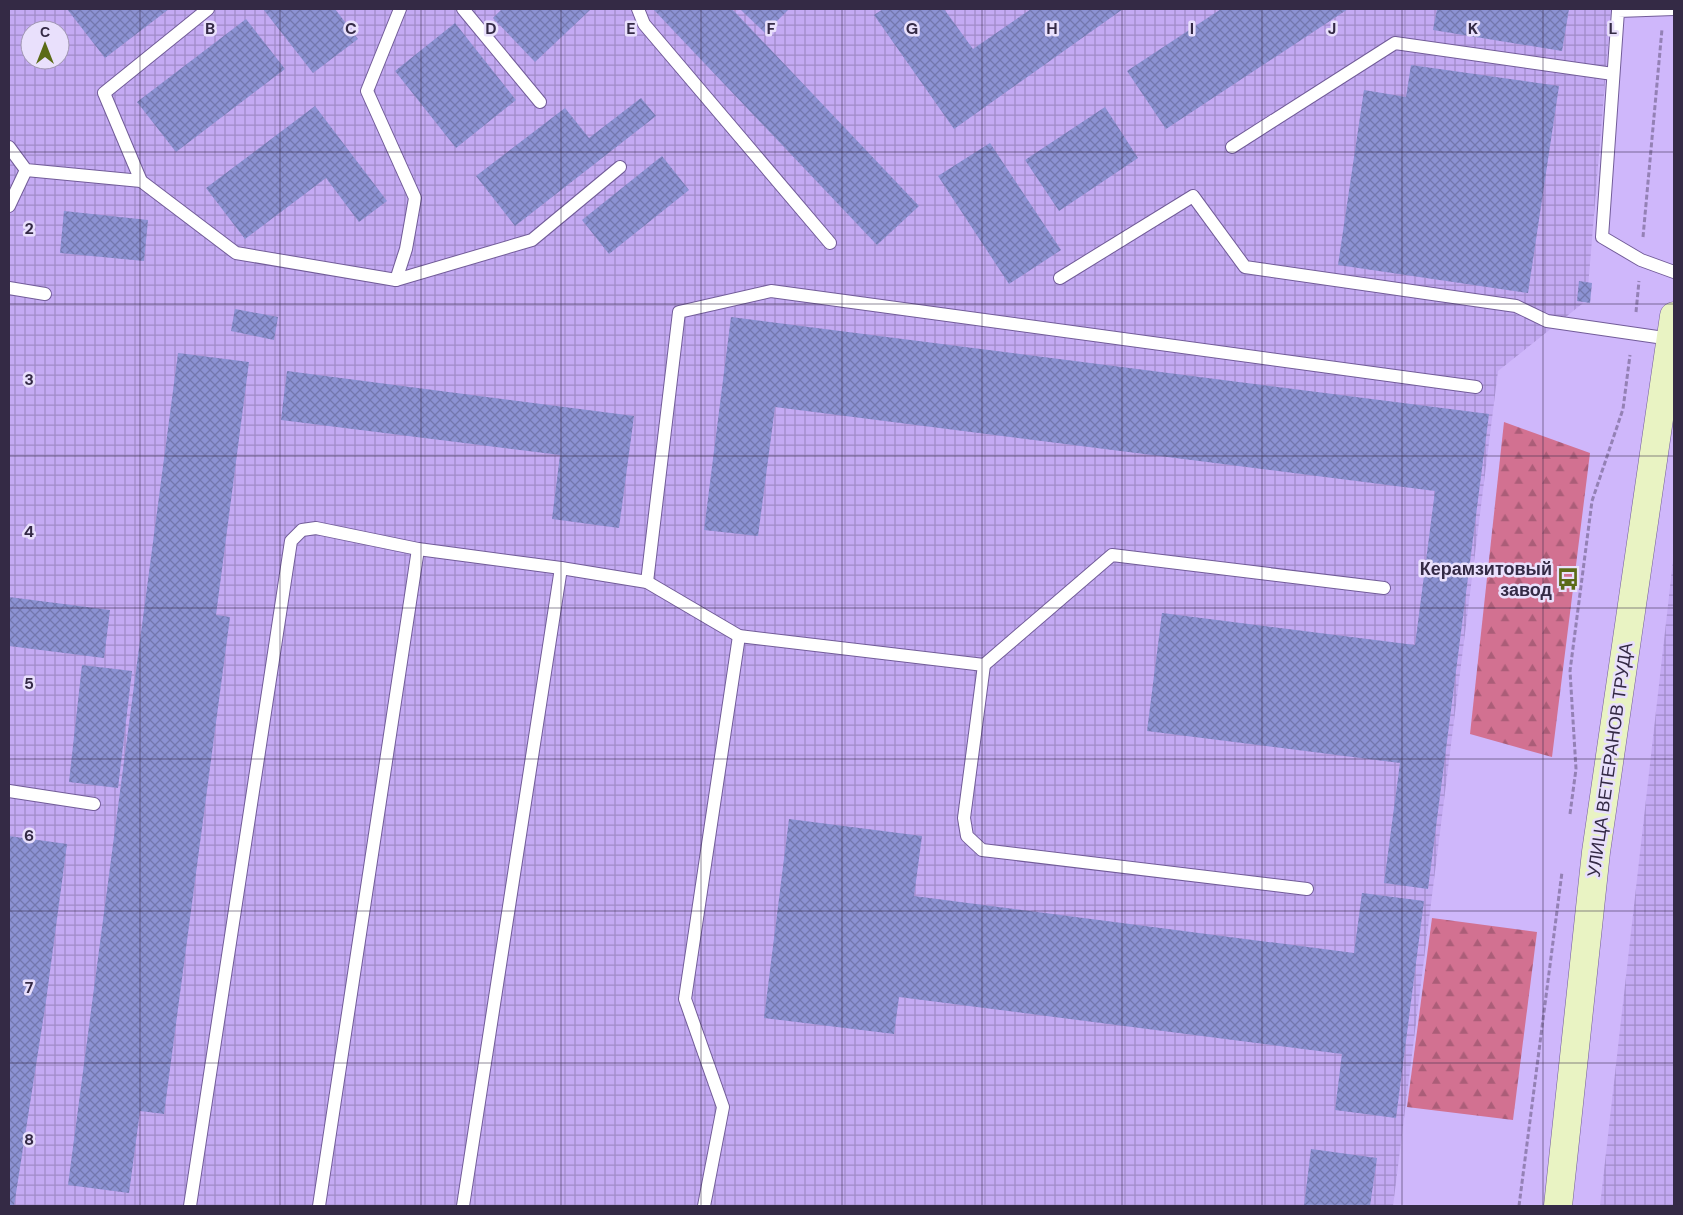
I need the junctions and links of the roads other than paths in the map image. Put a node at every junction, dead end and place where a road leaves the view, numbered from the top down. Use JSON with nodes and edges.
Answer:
{"nodes":[{"id":1,"x":208,"y":9,"type":"edge"},
{"id":2,"x":400,"y":9,"type":"edge"},
{"id":3,"x":462,"y":9,"type":"edge"},
{"id":4,"x":638,"y":9,"type":"edge"},
{"id":5,"x":1669,"y":10,"type":"edge"},
{"id":6,"x":1614,"y":74,"type":"junction"},
{"id":7,"x":540,"y":102,"type":"dead end"},
{"id":8,"x":9,"y":146,"type":"edge"},
{"id":9,"x":1232,"y":147,"type":"dead end"},
{"id":10,"x":620,"y":167,"type":"dead end"},
{"id":11,"x":26,"y":170,"type":"junction"},
{"id":12,"x":141,"y":181,"type":"junction"},
{"id":13,"x":9,"y":206,"type":"edge"},
{"id":14,"x":830,"y":243,"type":"dead end"},
{"id":15,"x":1674,"y":272,"type":"edge"},
{"id":16,"x":1060,"y":278,"type":"dead end"},
{"id":17,"x":396,"y":280,"type":"junction"},
{"id":18,"x":9,"y":288,"type":"edge"},
{"id":19,"x":45,"y":294,"type":"dead end"},
{"id":20,"x":1673,"y":328,"type":"edge"},
{"id":21,"x":1476,"y":387,"type":"dead end"},
{"id":22,"x":418,"y":549,"type":"junction"},
{"id":23,"x":561,"y":568,"type":"junction"},
{"id":24,"x":647,"y":582,"type":"junction"},
{"id":25,"x":1384,"y":588,"type":"dead end"},
{"id":26,"x":739,"y":636,"type":"junction"},
{"id":27,"x":984,"y":665,"type":"junction"},
{"id":28,"x":9,"y":791,"type":"edge"},
{"id":29,"x":94,"y":804,"type":"dead end"},
{"id":30,"x":1307,"y":889,"type":"dead end"},
{"id":31,"x":190,"y":1206,"type":"edge"},
{"id":32,"x":318,"y":1206,"type":"edge"},
{"id":33,"x":463,"y":1206,"type":"edge"},
{"id":34,"x":704,"y":1206,"type":"edge"},
{"id":35,"x":1558,"y":1206,"type":"edge"}],
"edges":[{"from":1,"to":12,"type":"lane"},
{"from":2,"to":17,"type":"lane"},
{"from":3,"to":7,"type":"lane"},
{"from":4,"to":14,"type":"lane"},
{"from":5,"to":6,"type":"lane"},
{"from":6,"to":9,"type":"lane"},
{"from":6,"to":15,"type":"lane"},
{"from":8,"to":11,"type":"lane"},
{"from":10,"to":17,"type":"lane"},
{"from":11,"to":12,"type":"lane"},
{"from":11,"to":13,"type":"lane"},
{"from":12,"to":17,"type":"lane"},
{"from":16,"to":20,"type":"lane"},
{"from":18,"to":19,"type":"lane"},
{"from":20,"to":35,"type":"main road","name":"УЛИЦА ВЕТЕРАНОВ ТРУДА"},
{"from":21,"to":24,"type":"lane"},
{"from":22,"to":23,"type":"lane"},
{"from":22,"to":31,"type":"lane"},
{"from":22,"to":32,"type":"lane"},
{"from":23,"to":24,"type":"lane"},
{"from":23,"to":33,"type":"lane"},
{"from":24,"to":26,"type":"lane"},
{"from":25,"to":27,"type":"lane"},
{"from":26,"to":27,"type":"lane"},
{"from":26,"to":34,"type":"lane"},
{"from":27,"to":30,"type":"lane"},
{"from":28,"to":29,"type":"lane"}]}
